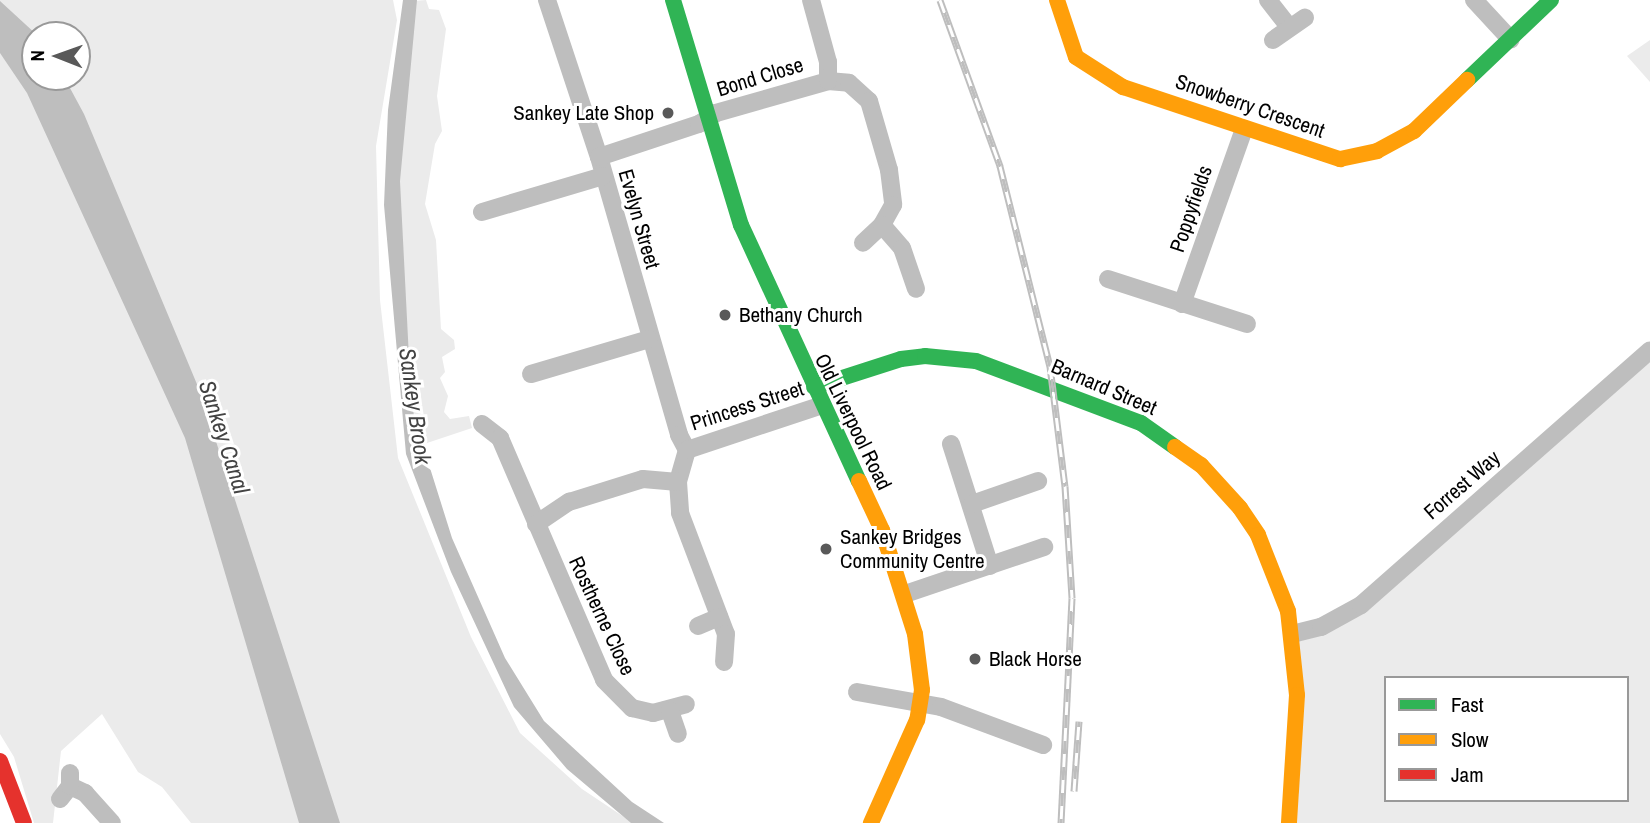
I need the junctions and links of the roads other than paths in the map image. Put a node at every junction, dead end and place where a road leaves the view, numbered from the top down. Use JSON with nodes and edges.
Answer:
{"nodes":[{"id":1,"x":547,"y":0,"type":"edge"},
{"id":2,"x":673,"y":0,"type":"edge"},
{"id":3,"x":811,"y":0,"type":"edge"},
{"id":4,"x":1056,"y":0,"type":"edge"},
{"id":5,"x":1268,"y":0,"type":"edge"},
{"id":6,"x":1474,"y":0,"type":"edge"},
{"id":7,"x":1551,"y":0,"type":"edge"},
{"id":8,"x":1273,"y":40,"type":"dead end"},
{"id":9,"x":1511,"y":40,"type":"junction"},
{"id":10,"x":828,"y":81,"type":"junction"},
{"id":11,"x":707,"y":119,"type":"junction"},
{"id":12,"x":1244,"y":129,"type":"junction"},
{"id":13,"x":599,"y":158,"type":"junction"},
{"id":14,"x":603,"y":176,"type":"junction"},
{"id":15,"x":482,"y":212,"type":"dead end"},
{"id":16,"x":882,"y":225,"type":"junction"},
{"id":17,"x":863,"y":243,"type":"dead end"},
{"id":18,"x":1108,"y":279,"type":"dead end"},
{"id":19,"x":916,"y":289,"type":"dead end"},
{"id":20,"x":1182,"y":304,"type":"junction"},
{"id":21,"x":1247,"y":324,"type":"dead end"},
{"id":22,"x":649,"y":339,"type":"junction"},
{"id":23,"x":1650,"y":350,"type":"edge"},
{"id":24,"x":531,"y":374,"type":"dead end"},
{"id":25,"x":814,"y":387,"type":"junction"},
{"id":26,"x":822,"y":405,"type":"junction"},
{"id":27,"x":482,"y":424,"type":"dead end"},
{"id":28,"x":951,"y":444,"type":"dead end"},
{"id":29,"x":687,"y":450,"type":"junction"},
{"id":30,"x":1038,"y":481,"type":"dead end"},
{"id":31,"x":678,"y":482,"type":"junction"},
{"id":32,"x":972,"y":504,"type":"junction"},
{"id":33,"x":536,"y":523,"type":"junction"},
{"id":34,"x":1044,"y":547,"type":"dead end"},
{"id":35,"x":990,"y":566,"type":"junction"},
{"id":36,"x":905,"y":594,"type":"junction"},
{"id":37,"x":719,"y":617,"type":"junction"},
{"id":38,"x":698,"y":626,"type":"dead end"},
{"id":39,"x":1292,"y":634,"type":"junction"},
{"id":40,"x":724,"y":662,"type":"dead end"},
{"id":41,"x":857,"y":692,"type":"dead end"},
{"id":42,"x":920,"y":705,"type":"junction"},
{"id":43,"x":678,"y":734,"type":"dead end"},
{"id":44,"x":1044,"y":745,"type":"dead end"},
{"id":45,"x":0,"y":761,"type":"edge"},
{"id":46,"x":67,"y":786,"type":"dead end"},
{"id":47,"x":24,"y":823,"type":"edge"},
{"id":48,"x":112,"y":823,"type":"edge"},
{"id":49,"x":871,"y":823,"type":"edge"},
{"id":50,"x":1289,"y":823,"type":"edge"}],
"edges":[{"from":1,"to":13,"type":"street","name":"Evelyn Street"},
{"from":2,"to":11,"type":"street","name":"Old Liverpool Road"},
{"from":3,"to":10,"type":"street","name":"Bond Close"},
{"from":4,"to":12,"type":"street","name":"Snowberry Crescent"},
{"from":5,"to":8,"type":"street"},
{"from":6,"to":9,"type":"street"},
{"from":7,"to":9,"type":"street","name":"Snowberry Crescent"},
{"from":9,"to":12,"type":"street","name":"Snowberry Crescent"},
{"from":10,"to":11,"type":"street","name":"Bond Close"},
{"from":10,"to":16,"type":"street"},
{"from":11,"to":13,"type":"street","name":"Bond Close"},
{"from":11,"to":25,"type":"street","name":"Old Liverpool Road"},
{"from":12,"to":20,"type":"street","name":"Poppyfields"},
{"from":13,"to":14,"type":"street","name":"Evelyn Street"},
{"from":14,"to":15,"type":"street"},
{"from":14,"to":22,"type":"street","name":"Evelyn Street"},
{"from":16,"to":17,"type":"street"},
{"from":16,"to":19,"type":"street"},
{"from":18,"to":20,"type":"street"},
{"from":20,"to":21,"type":"street"},
{"from":22,"to":24,"type":"street"},
{"from":22,"to":29,"type":"street","name":"Evelyn Street"},
{"from":23,"to":39,"type":"street","name":"Forrest Way"},
{"from":25,"to":26,"type":"street","name":"Old Liverpool Road"},
{"from":25,"to":39,"type":"street","name":"Barnard Street"},
{"from":26,"to":29,"type":"street","name":"Princess Street"},
{"from":26,"to":36,"type":"street","name":"Old Liverpool Road"},
{"from":27,"to":33,"type":"street","name":"Rostherne Close"},
{"from":28,"to":32,"type":"street"},
{"from":29,"to":31,"type":"street"},
{"from":30,"to":32,"type":"street"},
{"from":31,"to":33,"type":"street"},
{"from":31,"to":37,"type":"street"},
{"from":32,"to":35,"type":"street"},
{"from":33,"to":43,"type":"street","name":"Rostherne Close"},
{"from":34,"to":35,"type":"street"},
{"from":35,"to":36,"type":"street"},
{"from":36,"to":42,"type":"street","name":"Old Liverpool Road"},
{"from":37,"to":38,"type":"street"},
{"from":37,"to":40,"type":"street"},
{"from":39,"to":50,"type":"street","name":"Barnard Street"},
{"from":41,"to":42,"type":"street"},
{"from":42,"to":44,"type":"street"},
{"from":42,"to":49,"type":"street","name":"Old Liverpool Road"},
{"from":45,"to":47,"type":"street"},
{"from":46,"to":48,"type":"street"}]}
